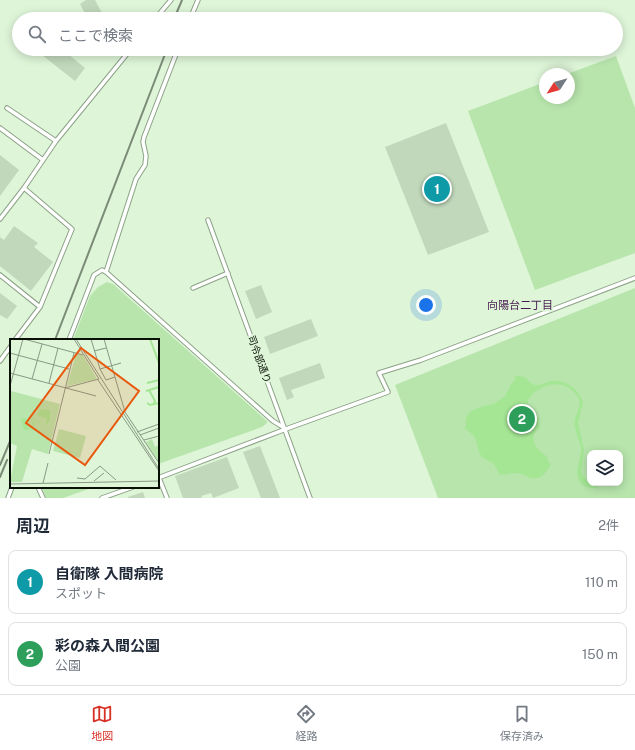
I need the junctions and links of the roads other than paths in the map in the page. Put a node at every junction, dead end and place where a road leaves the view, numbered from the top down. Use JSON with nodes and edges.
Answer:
{"nodes":[{"id":1,"x":170,"y":0,"type":"edge"},
{"id":2,"x":198,"y":0,"type":"edge"},
{"id":3,"x":161,"y":12,"type":"edge"},
{"id":4,"x":193,"y":12,"type":"edge"},
{"id":5,"x":125,"y":56,"type":"edge"},
{"id":6,"x":175,"y":56,"type":"edge"},
{"id":7,"x":7,"y":108,"type":"dead end"},
{"id":8,"x":0,"y":128,"type":"edge"},
{"id":9,"x":56,"y":141,"type":"junction"},
{"id":10,"x":43,"y":160,"type":"junction"},
{"id":11,"x":24,"y":188,"type":"junction"},
{"id":12,"x":0,"y":219,"type":"edge"},
{"id":13,"x":208,"y":220,"type":"dead end"},
{"id":14,"x":106,"y":272,"type":"junction"},
{"id":15,"x":228,"y":273,"type":"junction"},
{"id":16,"x":0,"y":275,"type":"edge"},
{"id":17,"x":635,"y":278,"type":"edge"},
{"id":18,"x":193,"y":288,"type":"dead end"},
{"id":19,"x":40,"y":307,"type":"junction"},
{"id":20,"x":17,"y":339,"type":"edge"},
{"id":21,"x":69,"y":339,"type":"edge"},
{"id":22,"x":10,"y":347,"type":"edge"},
{"id":23,"x":0,"y":360,"type":"edge"},
{"id":24,"x":286,"y":429,"type":"junction"},
{"id":25,"x":159,"y":478,"type":"edge"},
{"id":26,"x":12,"y":488,"type":"edge"},
{"id":27,"x":38,"y":488,"type":"edge"},
{"id":28,"x":130,"y":488,"type":"edge"},
{"id":29,"x":8,"y":498,"type":"edge"},
{"id":30,"x":43,"y":498,"type":"edge"},
{"id":31,"x":102,"y":498,"type":"edge"},
{"id":32,"x":167,"y":498,"type":"edge"},
{"id":33,"x":310,"y":498,"type":"edge"}],
"edges":[{"from":1,"to":3,"type":"lane"},
{"from":2,"to":4,"type":"lane"},
{"from":5,"to":9,"type":"lane"},
{"from":6,"to":14,"type":"lane"},
{"from":7,"to":9,"type":"lane"},
{"from":8,"to":10,"type":"lane"},
{"from":9,"to":10,"type":"lane"},
{"from":10,"to":11,"type":"lane"},
{"from":11,"to":12,"type":"lane"},
{"from":11,"to":19,"type":"lane"},
{"from":13,"to":15,"type":"lane","name":"司令部通り"},
{"from":14,"to":21,"type":"lane"},
{"from":14,"to":24,"type":"lane"},
{"from":15,"to":18,"type":"lane"},
{"from":15,"to":24,"type":"lane","name":"司令部通り"},
{"from":16,"to":19,"type":"lane"},
{"from":17,"to":24,"type":"lane"},
{"from":19,"to":20,"type":"lane"},
{"from":22,"to":23,"type":"lane"},
{"from":24,"to":25,"type":"lane"},
{"from":24,"to":33,"type":"lane","name":"司令部通り"},
{"from":25,"to":32,"type":"lane"},
{"from":26,"to":29,"type":"lane"},
{"from":27,"to":30,"type":"lane"},
{"from":28,"to":31,"type":"lane"}]}
